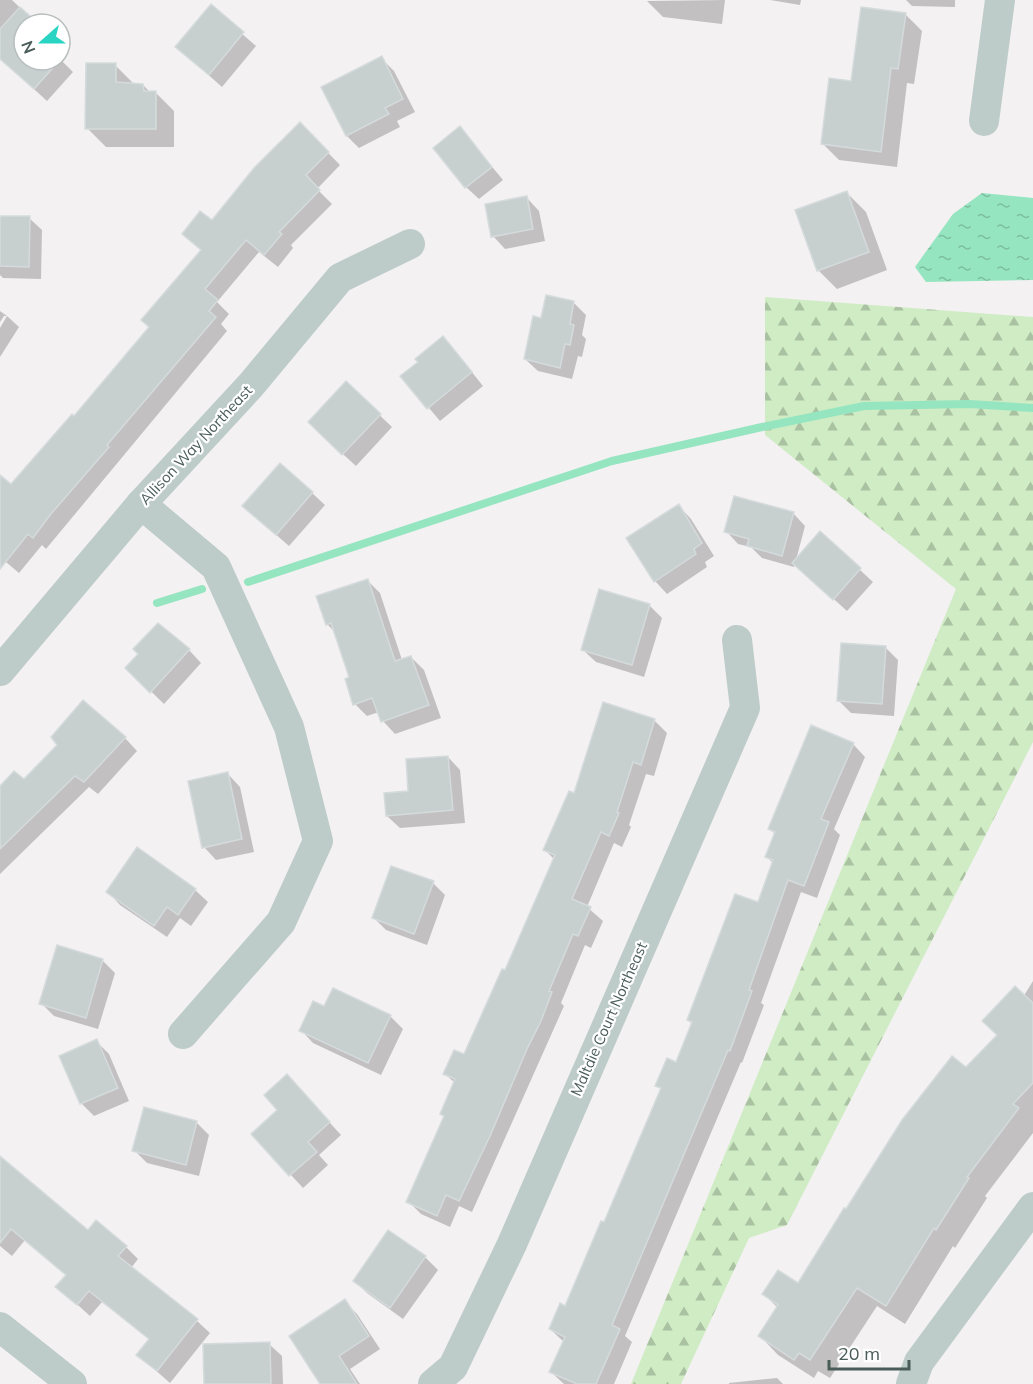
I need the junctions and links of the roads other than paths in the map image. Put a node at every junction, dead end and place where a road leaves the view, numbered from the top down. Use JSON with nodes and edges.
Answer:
{"nodes":[{"id":1,"x":1000,"y":0,"type":"edge"},
{"id":2,"x":984,"y":121,"type":"dead end"},
{"id":3,"x":410,"y":244,"type":"dead end"},
{"id":4,"x":141,"y":504,"type":"junction"},
{"id":5,"x":737,"y":640,"type":"dead end"},
{"id":6,"x":0,"y":671,"type":"edge"},
{"id":7,"x":183,"y":1034,"type":"dead end"},
{"id":8,"x":1031,"y":1215,"type":"edge"},
{"id":9,"x":0,"y":1327,"type":"edge"},
{"id":10,"x":72,"y":1384,"type":"edge"},
{"id":11,"x":433,"y":1384,"type":"edge"},
{"id":12,"x":911,"y":1384,"type":"edge"}],
"edges":[{"from":1,"to":2,"type":"street"},
{"from":3,"to":4,"type":"street","name":"Allison Way Northeast"},
{"from":4,"to":6,"type":"street","name":"Allison Way Northeast"},
{"from":4,"to":7,"type":"street"},
{"from":5,"to":11,"type":"street","name":"Maltdie Court Northeast"},
{"from":8,"to":12,"type":"street"},
{"from":9,"to":10,"type":"street"}]}
